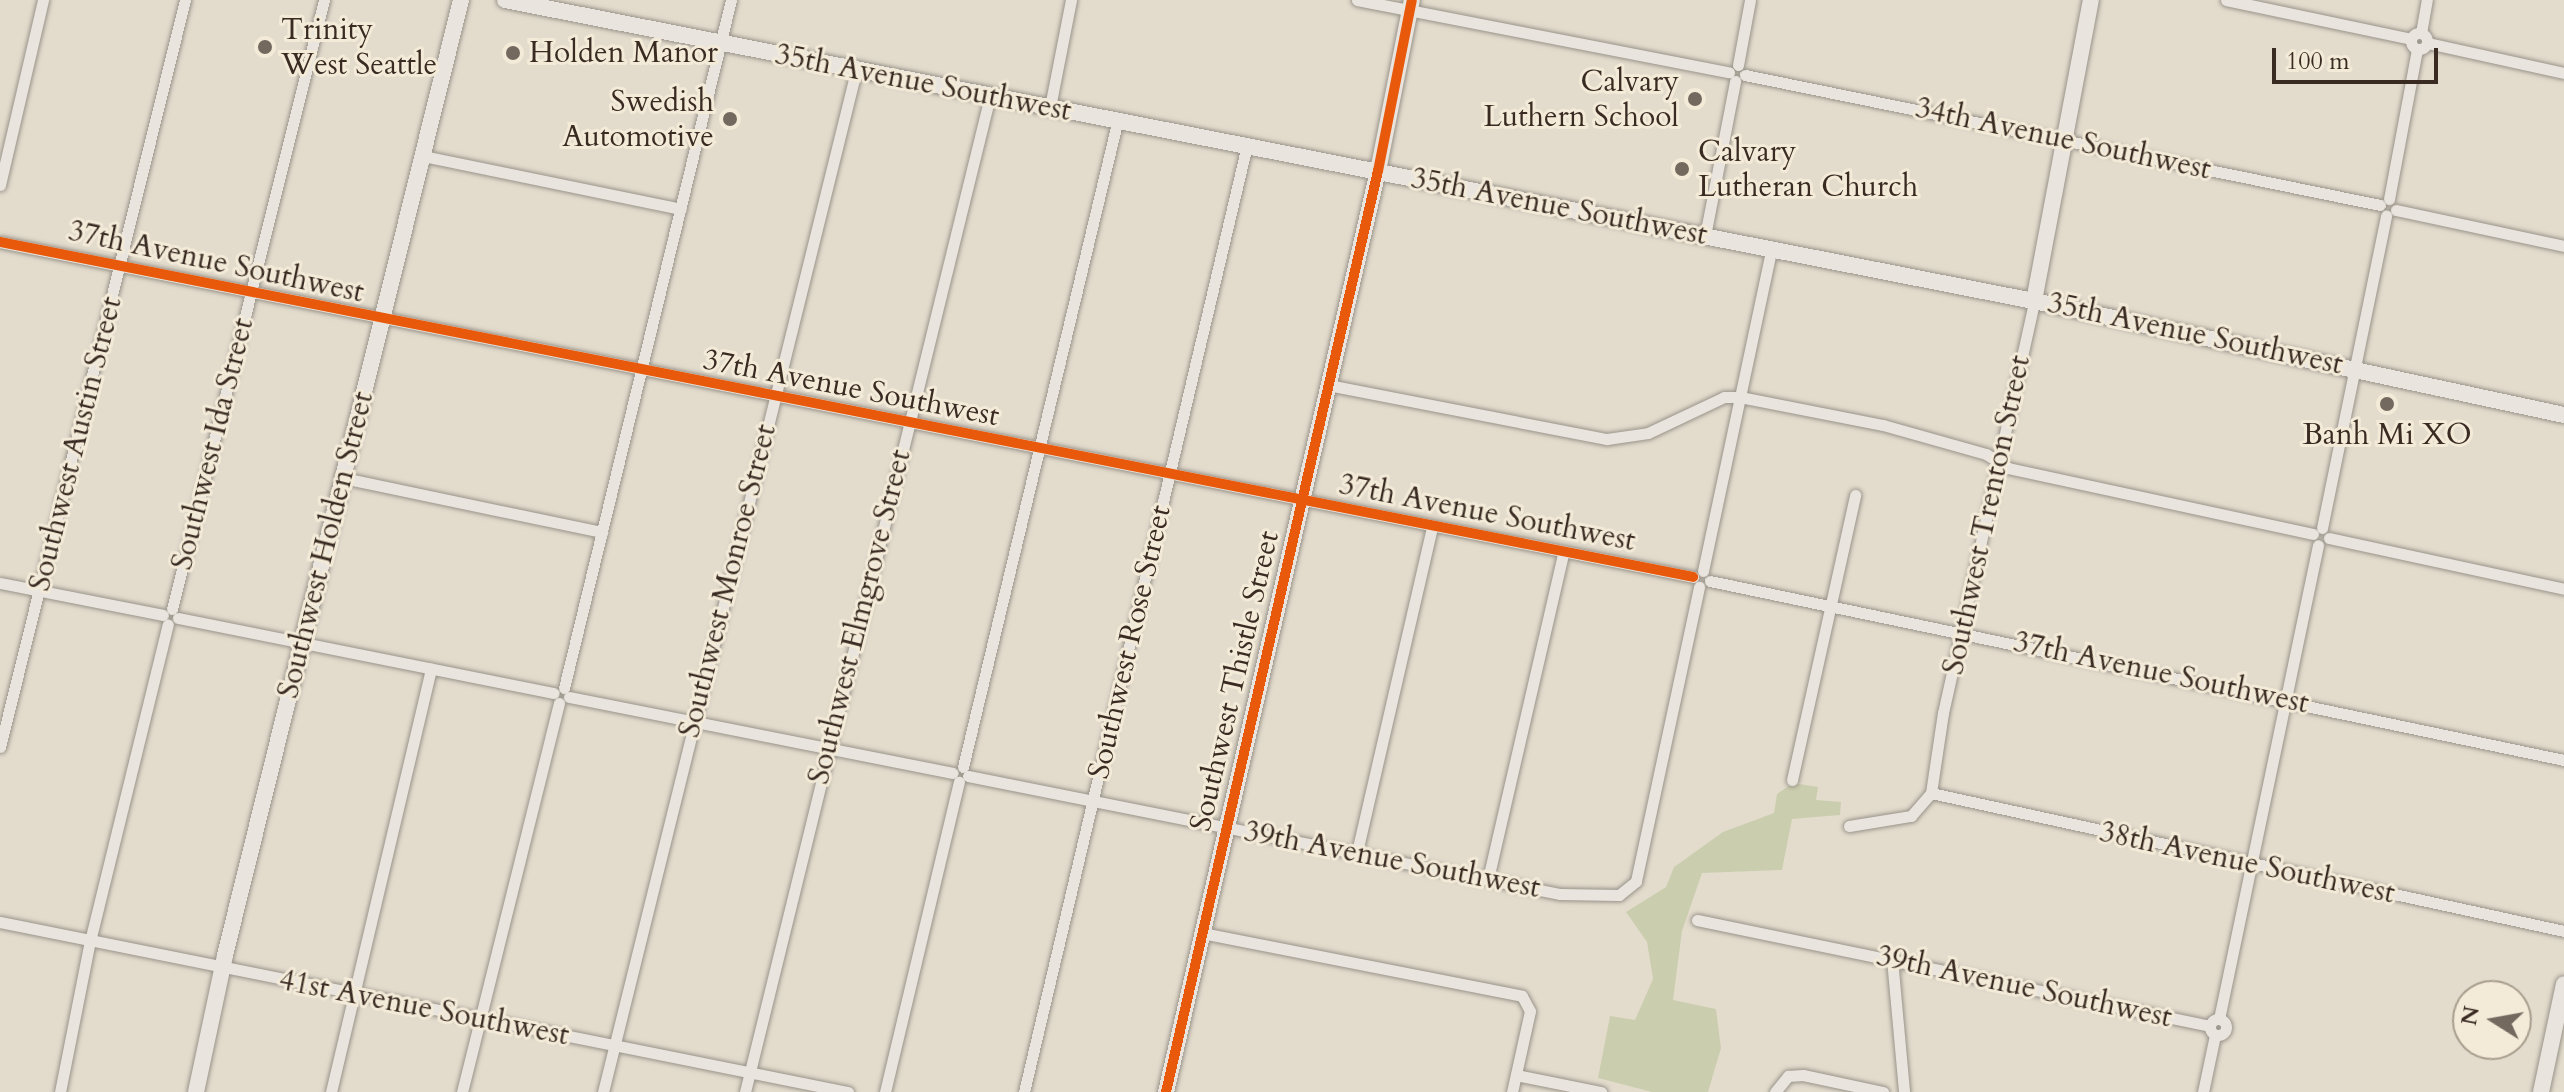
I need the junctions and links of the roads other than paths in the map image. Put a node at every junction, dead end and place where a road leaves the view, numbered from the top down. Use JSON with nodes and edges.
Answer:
{"nodes":[{"id":1,"x":43,"y":0,"type":"edge"},
{"id":2,"x":185,"y":0,"type":"edge"},
{"id":3,"x":324,"y":0,"type":"edge"},
{"id":4,"x":461,"y":0,"type":"edge"},
{"id":5,"x":505,"y":0,"type":"edge"},
{"id":6,"x":731,"y":0,"type":"edge"},
{"id":7,"x":1071,"y":0,"type":"edge"},
{"id":8,"x":1357,"y":0,"type":"edge"},
{"id":9,"x":1750,"y":0,"type":"edge"},
{"id":10,"x":2091,"y":0,"type":"edge"},
{"id":11,"x":2226,"y":0,"type":"edge"},
{"id":12,"x":2427,"y":0,"type":"edge"},
{"id":13,"x":1410,"y":5,"type":"edge"},
{"id":14,"x":2419,"y":41,"type":"junction"},
{"id":15,"x":722,"y":46,"type":"junction"},
{"id":16,"x":856,"y":71,"type":"junction"},
{"id":17,"x":1737,"y":73,"type":"junction"},
{"id":18,"x":2564,"y":73,"type":"edge"},
{"id":19,"x":990,"y":96,"type":"junction"},
{"id":20,"x":1050,"y":107,"type":"junction"},
{"id":21,"x":1118,"y":119,"type":"junction"},
{"id":22,"x":6,"y":128,"type":"edge"},
{"id":23,"x":2064,"y":137,"type":"junction"},
{"id":24,"x":1247,"y":145,"type":"junction"},
{"id":25,"x":423,"y":156,"type":"junction"},
{"id":26,"x":1378,"y":171,"type":"junction"},
{"id":27,"x":0,"y":185,"type":"edge"},
{"id":28,"x":2388,"y":207,"type":"junction"},
{"id":29,"x":681,"y":209,"type":"junction"},
{"id":30,"x":1705,"y":236,"type":"junction"},
{"id":31,"x":0,"y":242,"type":"edge"},
{"id":32,"x":2564,"y":246,"type":"edge"},
{"id":33,"x":1771,"y":250,"type":"junction"},
{"id":34,"x":120,"y":266,"type":"junction"},
{"id":35,"x":250,"y":292,"type":"junction"},
{"id":36,"x":2034,"y":301,"type":"junction"},
{"id":37,"x":382,"y":320,"type":"junction"},
{"id":38,"x":2355,"y":368,"type":"junction"},
{"id":39,"x":641,"y":371,"type":"junction"},
{"id":40,"x":1328,"y":385,"type":"junction"},
{"id":41,"x":1740,"y":397,"type":"junction"},
{"id":42,"x":774,"y":398,"type":"junction"},
{"id":43,"x":2564,"y":415,"type":"edge"},
{"id":44,"x":908,"y":423,"type":"junction"},
{"id":45,"x":1037,"y":449,"type":"junction"},
{"id":46,"x":1999,"y":462,"type":"junction"},
{"id":47,"x":1170,"y":474,"type":"junction"},
{"id":48,"x":343,"y":478,"type":"junction"},
{"id":49,"x":1855,"y":495,"type":"dead end"},
{"id":50,"x":1301,"y":501,"type":"junction"},
{"id":51,"x":1432,"y":528,"type":"junction"},
{"id":52,"x":602,"y":532,"type":"junction"},
{"id":53,"x":2320,"y":536,"type":"junction"},
{"id":54,"x":1563,"y":554,"type":"junction"},
{"id":55,"x":1701,"y":579,"type":"junction"},
{"id":56,"x":0,"y":583,"type":"edge"},
{"id":57,"x":2564,"y":589,"type":"edge"},
{"id":58,"x":40,"y":591,"type":"junction"},
{"id":59,"x":1831,"y":605,"type":"junction"},
{"id":60,"x":170,"y":616,"type":"junction"},
{"id":61,"x":1961,"y":631,"type":"junction"},
{"id":62,"x":301,"y":643,"type":"junction"},
{"id":63,"x":431,"y":669,"type":"junction"},
{"id":64,"x":562,"y":695,"type":"junction"},
{"id":65,"x":2286,"y":700,"type":"junction"},
{"id":66,"x":4,"y":709,"type":"edge"},
{"id":67,"x":693,"y":722,"type":"junction"},
{"id":68,"x":0,"y":747,"type":"edge"},
{"id":69,"x":827,"y":748,"type":"junction"},
{"id":70,"x":2564,"y":760,"type":"edge"},
{"id":71,"x":961,"y":774,"type":"junction"},
{"id":72,"x":1792,"y":780,"type":"dead end"},
{"id":73,"x":1931,"y":793,"type":"junction"},
{"id":74,"x":1093,"y":801,"type":"junction"},
{"id":75,"x":1849,"y":826,"type":"dead end"},
{"id":76,"x":1226,"y":827,"type":"junction"},
{"id":77,"x":1357,"y":852,"type":"junction"},
{"id":78,"x":2251,"y":864,"type":"junction"},
{"id":79,"x":1488,"y":879,"type":"junction"},
{"id":80,"x":1697,"y":920,"type":"dead end"},
{"id":81,"x":0,"y":922,"type":"edge"},
{"id":82,"x":2564,"y":931,"type":"edge"},
{"id":83,"x":1202,"y":933,"type":"junction"},
{"id":84,"x":90,"y":941,"type":"junction"},
{"id":85,"x":1892,"y":959,"type":"junction"},
{"id":86,"x":222,"y":968,"type":"junction"},
{"id":87,"x":2564,"y":984,"type":"edge"},
{"id":88,"x":352,"y":993,"type":"junction"},
{"id":89,"x":480,"y":1020,"type":"junction"},
{"id":90,"x":2215,"y":1027,"type":"junction"},
{"id":91,"x":614,"y":1045,"type":"junction"},
{"id":92,"x":750,"y":1073,"type":"junction"},
{"id":93,"x":1516,"y":1075,"type":"junction"},
{"id":94,"x":60,"y":1092,"type":"edge"},
{"id":95,"x":196,"y":1092,"type":"edge"},
{"id":96,"x":331,"y":1092,"type":"edge"},
{"id":97,"x":462,"y":1092,"type":"edge"},
{"id":98,"x":603,"y":1092,"type":"edge"},
{"id":99,"x":745,"y":1092,"type":"edge"},
{"id":100,"x":848,"y":1092,"type":"edge"},
{"id":101,"x":885,"y":1092,"type":"edge"},
{"id":102,"x":1024,"y":1092,"type":"edge"},
{"id":103,"x":1166,"y":1092,"type":"edge"},
{"id":104,"x":1512,"y":1092,"type":"edge"},
{"id":105,"x":1601,"y":1092,"type":"edge"},
{"id":106,"x":1775,"y":1092,"type":"edge"},
{"id":107,"x":1883,"y":1092,"type":"edge"},
{"id":108,"x":1904,"y":1092,"type":"edge"},
{"id":109,"x":2203,"y":1092,"type":"edge"},
{"id":110,"x":2541,"y":1092,"type":"edge"}],
"edges":[{"from":1,"to":22,"type":"street"},
{"from":2,"to":34,"type":"street","name":"Southwest Austin Street"},
{"from":3,"to":35,"type":"street","name":"Southwest Ida Street"},
{"from":4,"to":25,"type":"main road","name":"Southwest Holden Street"},
{"from":5,"to":15,"type":"main road","name":"35th Avenue Southwest"},
{"from":6,"to":15,"type":"street"},
{"from":7,"to":20,"type":"street"},
{"from":8,"to":13,"type":"street","name":"34th Avenue Southwest"},
{"from":9,"to":17,"type":"street"},
{"from":10,"to":23,"type":"main road","name":"Southwest Trenton Street"},
{"from":11,"to":14,"type":"street"},
{"from":12,"to":14,"type":"street"},
{"from":13,"to":17,"type":"street","name":"34th Avenue Southwest"},
{"from":13,"to":26,"type":"main road","name":"Southwest Thistle Street"},
{"from":14,"to":18,"type":"street"},
{"from":14,"to":28,"type":"street"},
{"from":15,"to":16,"type":"main road","name":"35th Avenue Southwest"},
{"from":15,"to":29,"type":"street"},
{"from":16,"to":19,"type":"main road","name":"35th Avenue Southwest"},
{"from":16,"to":42,"type":"street","name":"Southwest Monroe Street"},
{"from":17,"to":23,"type":"street","name":"34th Avenue Southwest"},
{"from":17,"to":30,"type":"street"},
{"from":19,"to":20,"type":"main road","name":"35th Avenue Southwest"},
{"from":19,"to":44,"type":"street","name":"Southwest Elmgrove Street"},
{"from":20,"to":21,"type":"main road","name":"35th Avenue Southwest"},
{"from":21,"to":24,"type":"main road","name":"35th Avenue Southwest"},
{"from":21,"to":45,"type":"street"},
{"from":22,"to":27,"type":"street"},
{"from":23,"to":28,"type":"street","name":"34th Avenue Southwest"},
{"from":23,"to":36,"type":"main road","name":"Southwest Trenton Street"},
{"from":24,"to":26,"type":"main road","name":"35th Avenue Southwest"},
{"from":24,"to":47,"type":"street","name":"Southwest Rose Street"},
{"from":25,"to":29,"type":"street"},
{"from":25,"to":37,"type":"main road","name":"Southwest Holden Street"},
{"from":26,"to":30,"type":"main road","name":"35th Avenue Southwest"},
{"from":26,"to":40,"type":"main road","name":"Southwest Thistle Street"},
{"from":28,"to":32,"type":"street","name":"34th Avenue Southwest"},
{"from":28,"to":38,"type":"street"},
{"from":29,"to":39,"type":"street"},
{"from":30,"to":33,"type":"main road","name":"35th Avenue Southwest"},
{"from":31,"to":34,"type":"street","name":"37th Avenue Southwest"},
{"from":33,"to":36,"type":"main road","name":"35th Avenue Southwest"},
{"from":33,"to":41,"type":"street"},
{"from":34,"to":35,"type":"street","name":"37th Avenue Southwest"},
{"from":34,"to":58,"type":"street","name":"Southwest Austin Street"},
{"from":35,"to":37,"type":"street","name":"37th Avenue Southwest"},
{"from":35,"to":60,"type":"street","name":"Southwest Ida Street"},
{"from":36,"to":38,"type":"main road","name":"35th Avenue Southwest"},
{"from":36,"to":46,"type":"street","name":"Southwest Trenton Street"},
{"from":37,"to":39,"type":"street","name":"37th Avenue Southwest"},
{"from":37,"to":48,"type":"main road","name":"Southwest Holden Street"},
{"from":38,"to":43,"type":"main road","name":"35th Avenue Southwest"},
{"from":38,"to":53,"type":"street"},
{"from":39,"to":42,"type":"street","name":"37th Avenue Southwest"},
{"from":39,"to":52,"type":"street"},
{"from":40,"to":41,"type":"street"},
{"from":40,"to":50,"type":"main road","name":"Southwest Thistle Street"},
{"from":41,"to":46,"type":"street"},
{"from":41,"to":55,"type":"street"},
{"from":42,"to":44,"type":"street","name":"37th Avenue Southwest"},
{"from":42,"to":67,"type":"street","name":"Southwest Monroe Street"},
{"from":44,"to":45,"type":"street","name":"37th Avenue Southwest"},
{"from":44,"to":69,"type":"street","name":"Southwest Elmgrove Street"},
{"from":45,"to":47,"type":"street","name":"37th Avenue Southwest"},
{"from":45,"to":71,"type":"street"},
{"from":46,"to":53,"type":"street"},
{"from":46,"to":61,"type":"street","name":"Southwest Trenton Street"},
{"from":47,"to":50,"type":"street","name":"37th Avenue Southwest"},
{"from":47,"to":74,"type":"street","name":"Southwest Rose Street"},
{"from":48,"to":52,"type":"street"},
{"from":48,"to":62,"type":"main road","name":"Southwest Holden Street"},
{"from":49,"to":59,"type":"street"},
{"from":50,"to":51,"type":"street","name":"37th Avenue Southwest"},
{"from":50,"to":76,"type":"main road","name":"Southwest Thistle Street"},
{"from":51,"to":54,"type":"street","name":"37th Avenue Southwest"},
{"from":51,"to":77,"type":"street"},
{"from":52,"to":64,"type":"street"},
{"from":53,"to":57,"type":"street"},
{"from":53,"to":65,"type":"street"},
{"from":54,"to":55,"type":"street","name":"37th Avenue Southwest"},
{"from":54,"to":79,"type":"street"},
{"from":55,"to":59,"type":"street","name":"37th Avenue Southwest"},
{"from":55,"to":79,"type":"street","name":"39th Avenue Southwest"},
{"from":56,"to":58,"type":"street","name":"39th Avenue Southwest"},
{"from":58,"to":60,"type":"street","name":"39th Avenue Southwest"},
{"from":58,"to":66,"type":"street","name":"Southwest Austin Street"},
{"from":59,"to":61,"type":"street","name":"37th Avenue Southwest"},
{"from":59,"to":72,"type":"street"},
{"from":60,"to":62,"type":"street","name":"39th Avenue Southwest"},
{"from":60,"to":84,"type":"street","name":"Southwest Ida Street"},
{"from":61,"to":65,"type":"street","name":"37th Avenue Southwest"},
{"from":61,"to":73,"type":"street","name":"Southwest Trenton Street"},
{"from":62,"to":63,"type":"street","name":"39th Avenue Southwest"},
{"from":62,"to":86,"type":"main road","name":"Southwest Holden Street"},
{"from":63,"to":64,"type":"street","name":"39th Avenue Southwest"},
{"from":63,"to":88,"type":"street"},
{"from":64,"to":67,"type":"street","name":"39th Avenue Southwest"},
{"from":64,"to":89,"type":"street"},
{"from":65,"to":70,"type":"street","name":"37th Avenue Southwest"},
{"from":65,"to":78,"type":"street"},
{"from":66,"to":68,"type":"street","name":"Southwest Austin Street"},
{"from":67,"to":69,"type":"street","name":"39th Avenue Southwest"},
{"from":67,"to":91,"type":"street","name":"Southwest Monroe Street"},
{"from":69,"to":71,"type":"street","name":"39th Avenue Southwest"},
{"from":69,"to":92,"type":"street","name":"Southwest Elmgrove Street"},
{"from":71,"to":74,"type":"street","name":"39th Avenue Southwest"},
{"from":71,"to":101,"type":"street"},
{"from":73,"to":75,"type":"street"},
{"from":73,"to":78,"type":"street","name":"38th Avenue Southwest"},
{"from":74,"to":76,"type":"street","name":"39th Avenue Southwest"},
{"from":74,"to":102,"type":"street","name":"Southwest Rose Street"},
{"from":76,"to":77,"type":"street","name":"39th Avenue Southwest"},
{"from":76,"to":83,"type":"main road","name":"Southwest Thistle Street"},
{"from":77,"to":79,"type":"street","name":"39th Avenue Southwest"},
{"from":78,"to":82,"type":"street","name":"38th Avenue Southwest"},
{"from":78,"to":90,"type":"street"},
{"from":80,"to":85,"type":"street","name":"39th Avenue Southwest"},
{"from":81,"to":84,"type":"street","name":"41st Avenue Southwest"},
{"from":83,"to":93,"type":"street"},
{"from":83,"to":103,"type":"main road","name":"Southwest Thistle Street"},
{"from":84,"to":86,"type":"street","name":"41st Avenue Southwest"},
{"from":84,"to":94,"type":"street","name":"Southwest Ida Street"},
{"from":85,"to":90,"type":"street","name":"39th Avenue Southwest"},
{"from":85,"to":108,"type":"street"},
{"from":86,"to":88,"type":"street","name":"41st Avenue Southwest"},
{"from":86,"to":95,"type":"main road","name":"Southwest Holden Street"},
{"from":87,"to":110,"type":"main road"},
{"from":88,"to":89,"type":"street","name":"41st Avenue Southwest"},
{"from":88,"to":96,"type":"street"},
{"from":89,"to":91,"type":"street","name":"41st Avenue Southwest"},
{"from":89,"to":97,"type":"street"},
{"from":90,"to":109,"type":"street"},
{"from":91,"to":92,"type":"street","name":"41st Avenue Southwest"},
{"from":91,"to":98,"type":"street","name":"Southwest Monroe Street"},
{"from":92,"to":99,"type":"street","name":"Southwest Elmgrove Street"},
{"from":92,"to":100,"type":"street","name":"41st Avenue Southwest"},
{"from":93,"to":104,"type":"street"},
{"from":93,"to":105,"type":"street"},
{"from":106,"to":107,"type":"street"}]}
